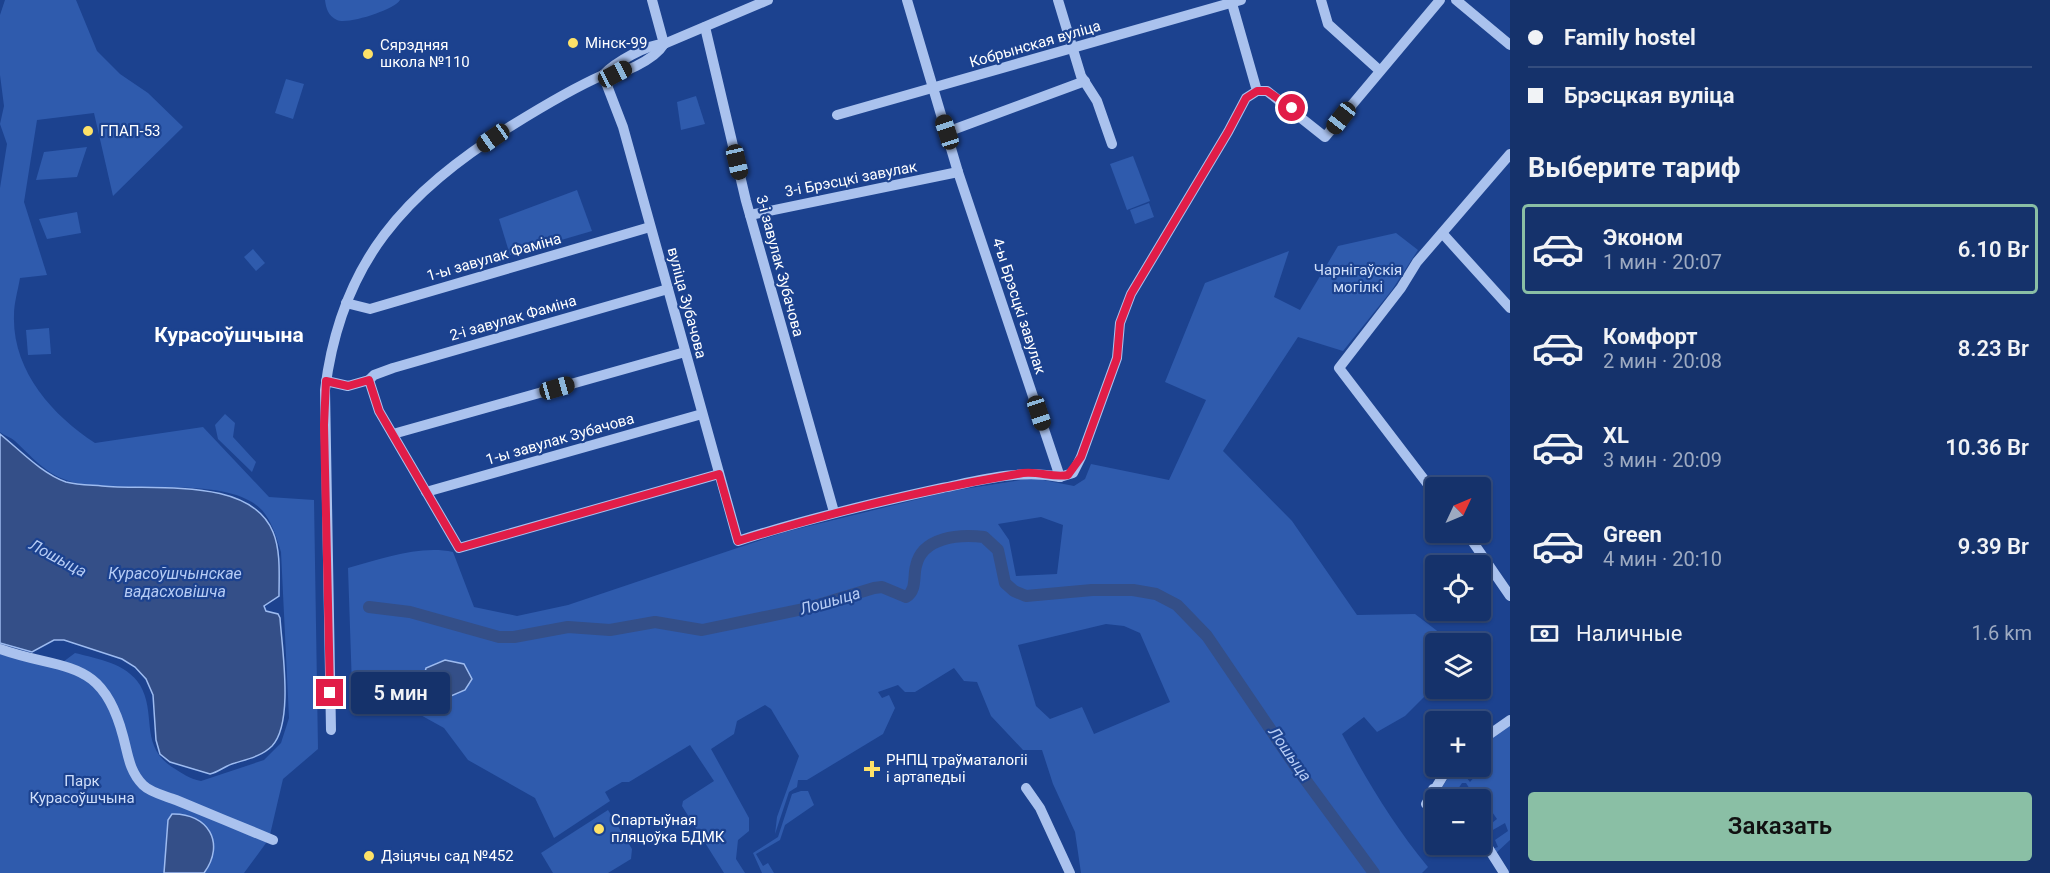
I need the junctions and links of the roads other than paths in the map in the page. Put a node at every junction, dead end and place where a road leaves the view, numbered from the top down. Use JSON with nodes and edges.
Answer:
{"nodes":[{"id":1,"x":652,"y":0,"type":"edge"},
{"id":2,"x":768,"y":0,"type":"edge"},
{"id":3,"x":907,"y":0,"type":"edge"},
{"id":4,"x":1058,"y":0,"type":"edge"},
{"id":5,"x":1321,"y":0,"type":"edge"},
{"id":6,"x":1440,"y":0,"type":"edge"},
{"id":7,"x":1456,"y":0,"type":"edge"},
{"id":8,"x":1235,"y":1,"type":"edge"},
{"id":9,"x":705,"y":27,"type":"junction"},
{"id":10,"x":664,"y":44,"type":"junction"},
{"id":11,"x":1510,"y":45,"type":"edge"},
{"id":12,"x":1071,"y":48,"type":"junction"},
{"id":13,"x":1379,"y":70,"type":"junction"},
{"id":14,"x":603,"y":75,"type":"junction"},
{"id":15,"x":1085,"y":81,"type":"junction"},
{"id":16,"x":933,"y":90,"type":"junction"},
{"id":17,"x":1257,"y":91,"type":"junction"},
{"id":18,"x":837,"y":115,"type":"dead end"},
{"id":19,"x":947,"y":132,"type":"junction"},
{"id":20,"x":1112,"y":144,"type":"dead end"},
{"id":21,"x":1510,"y":154,"type":"edge"},
{"id":22,"x":958,"y":172,"type":"junction"},
{"id":23,"x":750,"y":215,"type":"junction"},
{"id":24,"x":650,"y":227,"type":"junction"},
{"id":25,"x":1443,"y":234,"type":"junction"},
{"id":26,"x":668,"y":289,"type":"junction"},
{"id":27,"x":346,"y":303,"type":"junction"},
{"id":28,"x":1510,"y":308,"type":"edge"},
{"id":29,"x":685,"y":352,"type":"junction"},
{"id":30,"x":369,"y":380,"type":"junction"},
{"id":31,"x":326,"y":381,"type":"junction"},
{"id":32,"x":702,"y":414,"type":"junction"},
{"id":33,"x":393,"y":434,"type":"junction"},
{"id":34,"x":719,"y":474,"type":"junction"},
{"id":35,"x":1060,"y":477,"type":"junction"},
{"id":36,"x":1425,"y":481,"type":"edge"},
{"id":37,"x":426,"y":492,"type":"junction"},
{"id":38,"x":834,"y":512,"type":"junction"},
{"id":39,"x":1474,"y":543,"type":"edge"},
{"id":40,"x":1510,"y":596,"type":"edge"},
{"id":41,"x":0,"y":649,"type":"edge"},
{"id":42,"x":1510,"y":720,"type":"edge"},
{"id":43,"x":332,"y":730,"type":"dead end"},
{"id":44,"x":1491,"y":733,"type":"edge"},
{"id":45,"x":1441,"y":777,"type":"edge"},
{"id":46,"x":1026,"y":788,"type":"dead end"},
{"id":47,"x":1433,"y":789,"type":"edge"},
{"id":48,"x":273,"y":840,"type":"dead end"},
{"id":49,"x":1491,"y":852,"type":"edge"},
{"id":50,"x":1070,"y":873,"type":"edge"},
{"id":51,"x":1504,"y":873,"type":"edge"}],
"edges":[{"from":1,"to":10,"type":"street"},
{"from":2,"to":9,"type":"street"},
{"from":3,"to":16,"type":"street","name":"4-ы Брэсцкі завулак"},
{"from":4,"to":12,"type":"street"},
{"from":5,"to":13,"type":"street"},
{"from":6,"to":13,"type":"street"},
{"from":7,"to":11,"type":"street"},
{"from":8,"to":12,"type":"street","name":"Кобрынская вуліца"},
{"from":8,"to":17,"type":"street"},
{"from":9,"to":10,"type":"street"},
{"from":9,"to":23,"type":"street","name":"3-і завулак Зубачова"},
{"from":10,"to":14,"type":"street"},
{"from":12,"to":15,"type":"street"},
{"from":12,"to":16,"type":"street","name":"Кобрынская вуліца"},
{"from":13,"to":17,"type":"street"},
{"from":14,"to":24,"type":"street","name":"вуліца Зубачова"},
{"from":14,"to":27,"type":"street"},
{"from":15,"to":19,"type":"street"},
{"from":15,"to":20,"type":"street"},
{"from":16,"to":18,"type":"street","name":"Кобрынская вуліца"},
{"from":16,"to":19,"type":"street","name":"4-ы Брэсцкі завулак"},
{"from":17,"to":35,"type":"street"},
{"from":19,"to":22,"type":"street","name":"4-ы Брэсцкі завулак"},
{"from":21,"to":25,"type":"street"},
{"from":22,"to":23,"type":"street","name":"3-і Брэсцкі завулак"},
{"from":22,"to":35,"type":"street","name":"4-ы Брэсцкі завулак"},
{"from":23,"to":38,"type":"street","name":"3-і завулак Зубачова"},
{"from":24,"to":26,"type":"street","name":"вуліца Зубачова"},
{"from":24,"to":27,"type":"street","name":"1-ы завулак Фаміна"},
{"from":25,"to":28,"type":"street"},
{"from":25,"to":36,"type":"street"},
{"from":26,"to":29,"type":"street","name":"вуліца Зубачова"},
{"from":26,"to":30,"type":"street","name":"2-і завулак Фаміна"},
{"from":27,"to":31,"type":"street"},
{"from":29,"to":32,"type":"street","name":"вуліца Зубачова"},
{"from":29,"to":33,"type":"street"},
{"from":30,"to":31,"type":"street","name":"2-і завулак Фаміна"},
{"from":30,"to":33,"type":"street"},
{"from":31,"to":43,"type":"street"},
{"from":32,"to":34,"type":"street","name":"вуліца Зубачова"},
{"from":32,"to":37,"type":"street","name":"1-ы завулак Зубачова"},
{"from":33,"to":37,"type":"street"},
{"from":34,"to":37,"type":"street"},
{"from":34,"to":38,"type":"street","name":"вуліца Зубачова"},
{"from":35,"to":38,"type":"street"},
{"from":39,"to":40,"type":"street"},
{"from":41,"to":48,"type":"street"},
{"from":42,"to":44,"type":"street"},
{"from":45,"to":47,"type":"street"},
{"from":46,"to":50,"type":"street"},
{"from":49,"to":51,"type":"street"}]}
